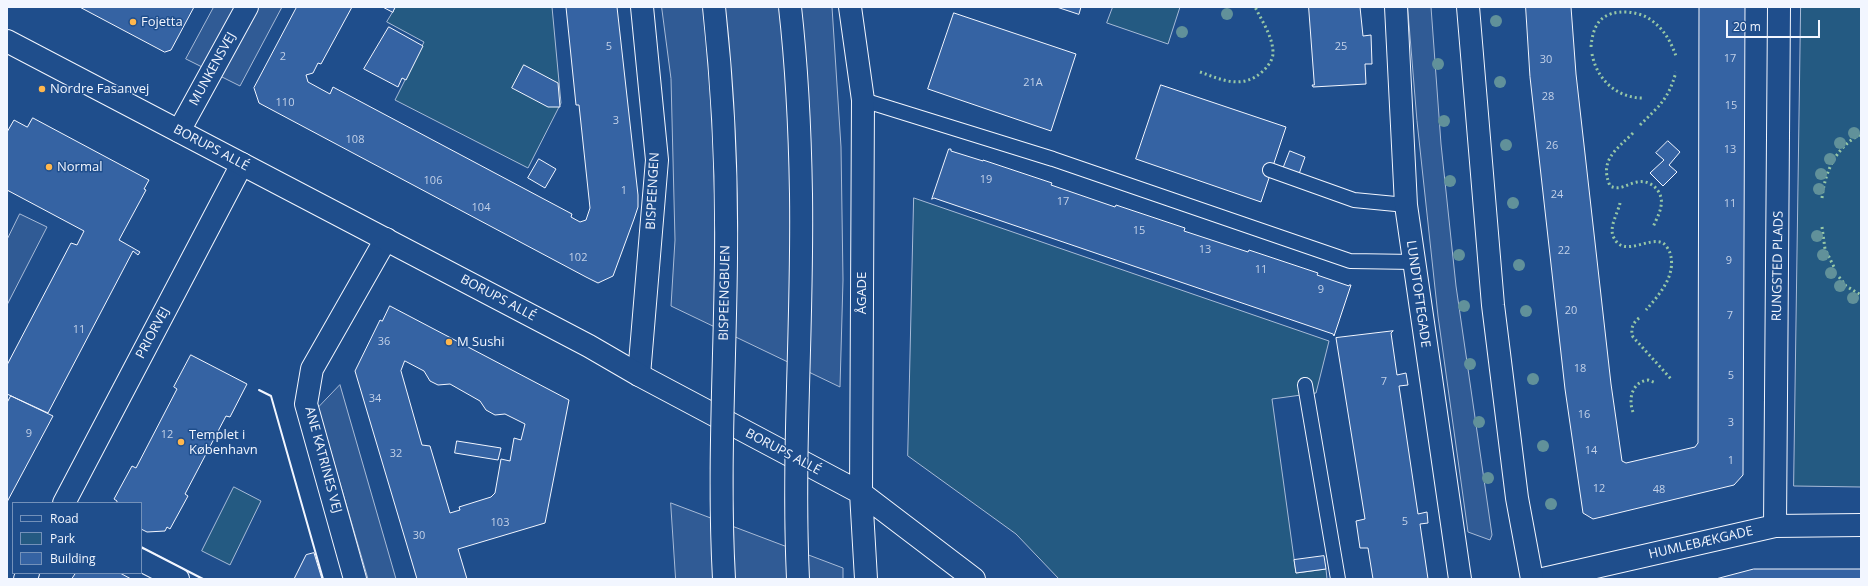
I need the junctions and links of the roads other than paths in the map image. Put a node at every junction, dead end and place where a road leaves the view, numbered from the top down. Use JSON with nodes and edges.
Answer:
{"nodes":[{"id":1,"x":246,"y":7,"type":"edge"},
{"id":2,"x":642,"y":7,"type":"edge"},
{"id":3,"x":714,"y":7,"type":"edge"},
{"id":4,"x":790,"y":7,"type":"edge"},
{"id":5,"x":850,"y":7,"type":"edge"},
{"id":6,"x":1396,"y":7,"type":"edge"},
{"id":7,"x":1468,"y":7,"type":"edge"},
{"id":8,"x":1779,"y":7,"type":"edge"},
{"id":9,"x":7,"y":41,"type":"edge"},
{"id":10,"x":863,"y":100,"type":"junction"},
{"id":11,"x":179,"y":130,"type":"junction"},
{"id":12,"x":242,"y":164,"type":"junction"},
{"id":13,"x":1270,"y":170,"type":"dead end"},
{"id":14,"x":1406,"y":205,"type":"junction"},
{"id":15,"x":386,"y":239,"type":"junction"},
{"id":16,"x":1414,"y":262,"type":"junction"},
{"id":17,"x":639,"y":375,"type":"junction"},
{"id":18,"x":1305,"y":385,"type":"dead end"},
{"id":19,"x":861,"y":493,"type":"junction"},
{"id":20,"x":65,"y":502,"type":"edge"},
{"id":21,"x":1861,"y":525,"type":"edge"},
{"id":22,"x":1775,"y":526,"type":"junction"},
{"id":23,"x":142,"y":561,"type":"edge"},
{"id":24,"x":178,"y":579,"type":"edge"},
{"id":25,"x":355,"y":579,"type":"edge"},
{"id":26,"x":724,"y":579,"type":"edge"},
{"id":27,"x":798,"y":579,"type":"edge"},
{"id":28,"x":866,"y":579,"type":"edge"},
{"id":29,"x":974,"y":579,"type":"edge"},
{"id":30,"x":1338,"y":579,"type":"edge"},
{"id":31,"x":1460,"y":579,"type":"edge"},
{"id":32,"x":1532,"y":579,"type":"edge"},
{"id":33,"x":1543,"y":579,"type":"edge"}],
"edges":[{"from":1,"to":11,"type":"street","name":"MUNKENSVEJ"},
{"from":2,"to":17,"type":"street","name":"BISPEENGEN"},
{"from":3,"to":26,"type":"street","name":"BISPEENGBUEN","bridge":true},
{"from":4,"to":27,"type":"street","bridge":true},
{"from":5,"to":10,"type":"street","name":"ÅGADE"},
{"from":6,"to":14,"type":"street","name":"LUNDTOFTEGADE"},
{"from":7,"to":32,"type":"street"},
{"from":8,"to":22,"type":"street","name":"RUNGSTED PLADS"},
{"from":9,"to":11,"type":"street","name":"BORUPS ALLÉ"},
{"from":10,"to":16,"type":"lane"},
{"from":10,"to":19,"type":"street","name":"ÅGADE"},
{"from":11,"to":12,"type":"street","name":"BORUPS ALLÉ"},
{"from":12,"to":15,"type":"street","name":"BORUPS ALLÉ"},
{"from":12,"to":20,"type":"street","name":"PRIORVEJ"},
{"from":13,"to":14,"type":"lane"},
{"from":14,"to":16,"type":"street","name":"LUNDTOFTEGADE"},
{"from":15,"to":17,"type":"street","name":"BORUPS ALLÉ"},
{"from":15,"to":25,"type":"street","name":"ANE KATRINES VEJ"},
{"from":16,"to":31,"type":"street","name":"LUNDTOFTEGADE"},
{"from":17,"to":19,"type":"street","name":"BORUPS ALLÉ"},
{"from":18,"to":30,"type":"lane"},
{"from":19,"to":28,"type":"street","name":"ÅGADE"},
{"from":19,"to":29,"type":"street","name":"BORUPS ALLÉ"},
{"from":21,"to":22,"type":"street","name":"HUMLEBÆKGADE"},
{"from":22,"to":33,"type":"street","name":"HUMLEBÆKGADE"},
{"from":23,"to":24,"type":"street"}]}
